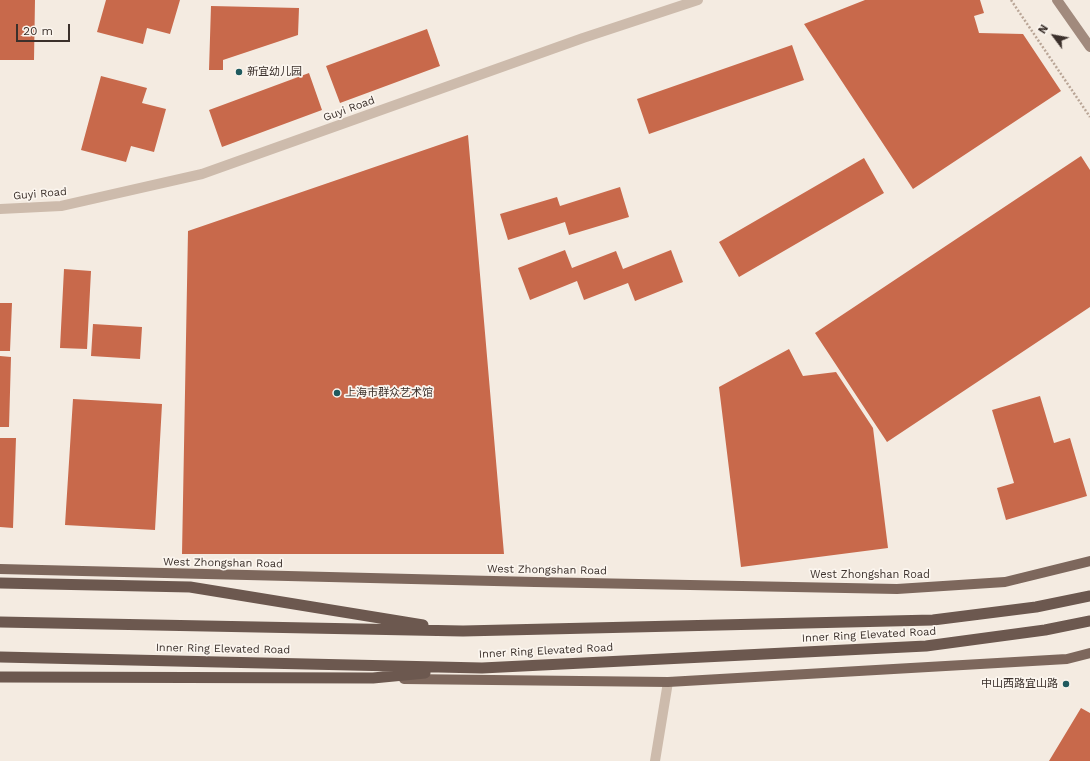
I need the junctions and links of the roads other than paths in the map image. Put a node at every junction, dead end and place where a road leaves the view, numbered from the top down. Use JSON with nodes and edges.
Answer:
{"nodes":[{"id":1,"x":698,"y":0,"type":"edge"},
{"id":2,"x":1057,"y":0,"type":"edge"},
{"id":3,"x":1090,"y":47,"type":"edge"},
{"id":4,"x":0,"y":209,"type":"edge"},
{"id":5,"x":1090,"y":561,"type":"edge"},
{"id":6,"x":0,"y":569,"type":"edge"},
{"id":7,"x":0,"y":583,"type":"edge"},
{"id":8,"x":1090,"y":596,"type":"edge"},
{"id":9,"x":1090,"y":621,"type":"edge"},
{"id":10,"x":0,"y":622,"type":"edge"},
{"id":11,"x":463,"y":631,"type":"junction"},
{"id":12,"x":1090,"y":653,"type":"edge"},
{"id":13,"x":0,"y":657,"type":"edge"},
{"id":14,"x":482,"y":668,"type":"junction"},
{"id":15,"x":0,"y":674,"type":"edge"},
{"id":16,"x":0,"y":677,"type":"edge"},
{"id":17,"x":668,"y":682,"type":"junction"},
{"id":18,"x":655,"y":761,"type":"edge"}],
"edges":[{"from":1,"to":4,"type":"street","name":"Guyi Road"},
{"from":2,"to":3,"type":"main road"},
{"from":5,"to":6,"type":"main road","name":"West Zhongshan Road"},
{"from":7,"to":11,"type":"highway"},
{"from":8,"to":11,"type":"highway","name":"Inner Ring Elevated Road"},
{"from":9,"to":14,"type":"highway","name":"Inner Ring Elevated Road"},
{"from":10,"to":11,"type":"highway","name":"Inner Ring Elevated Road"},
{"from":12,"to":17,"type":"main road"},
{"from":13,"to":14,"type":"highway","name":"Inner Ring Elevated Road"},
{"from":14,"to":16,"type":"highway"},
{"from":15,"to":17,"type":"main road"},
{"from":17,"to":18,"type":"street"}]}
